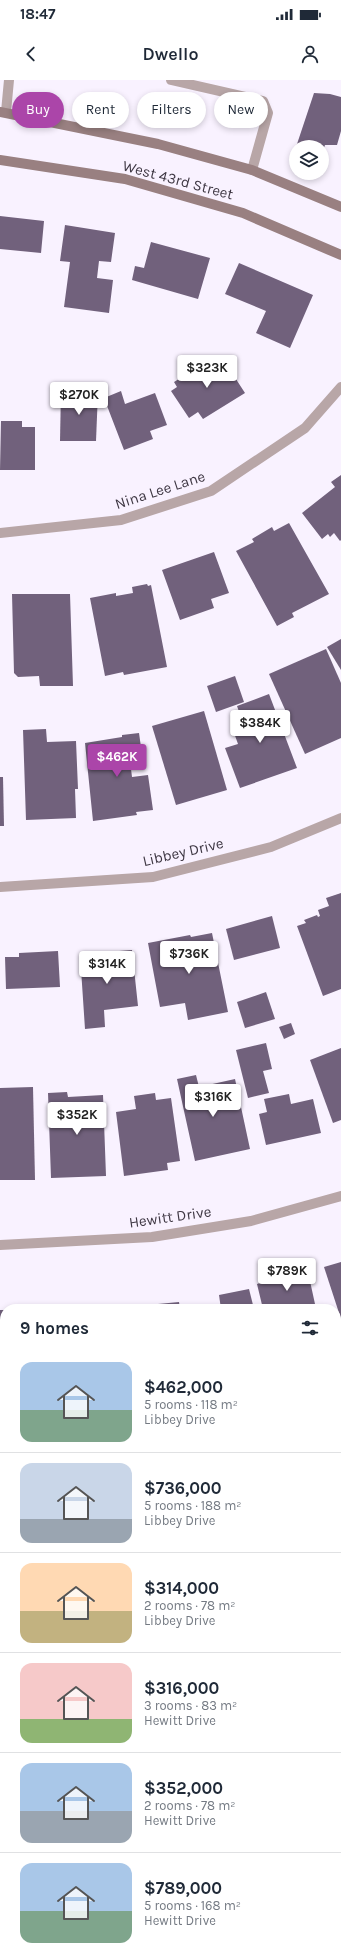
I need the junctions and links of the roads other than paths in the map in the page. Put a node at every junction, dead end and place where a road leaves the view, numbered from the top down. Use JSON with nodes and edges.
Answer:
{"nodes":[{"id":1,"x":9,"y":80,"type":"edge"},
{"id":2,"x":171,"y":80,"type":"edge"},
{"id":3,"x":3,"y":112,"type":"edge"},
{"id":4,"x":0,"y":160,"type":"edge"},
{"id":5,"x":252,"y":170,"type":"junction"},
{"id":6,"x":341,"y":207,"type":"edge"},
{"id":7,"x":341,"y":255,"type":"edge"},
{"id":8,"x":341,"y":388,"type":"edge"},
{"id":9,"x":0,"y":533,"type":"edge"},
{"id":10,"x":341,"y":818,"type":"edge"},
{"id":11,"x":0,"y":887,"type":"edge"},
{"id":12,"x":341,"y":1196,"type":"edge"},
{"id":13,"x":0,"y":1245,"type":"edge"}],
"edges":[{"from":1,"to":3,"type":"street"},
{"from":2,"to":5,"type":"street"},
{"from":3,"to":5,"type":"main road","name":"West 43rd Street"},
{"from":4,"to":7,"type":"main road","name":"West 43rd Street"},
{"from":5,"to":6,"type":"main road","name":"West 43rd Street"},
{"from":8,"to":9,"type":"street","name":"Nina Lee Lane"},
{"from":10,"to":11,"type":"street","name":"Libbey Drive"},
{"from":12,"to":13,"type":"street","name":"Hewitt Drive"}]}
